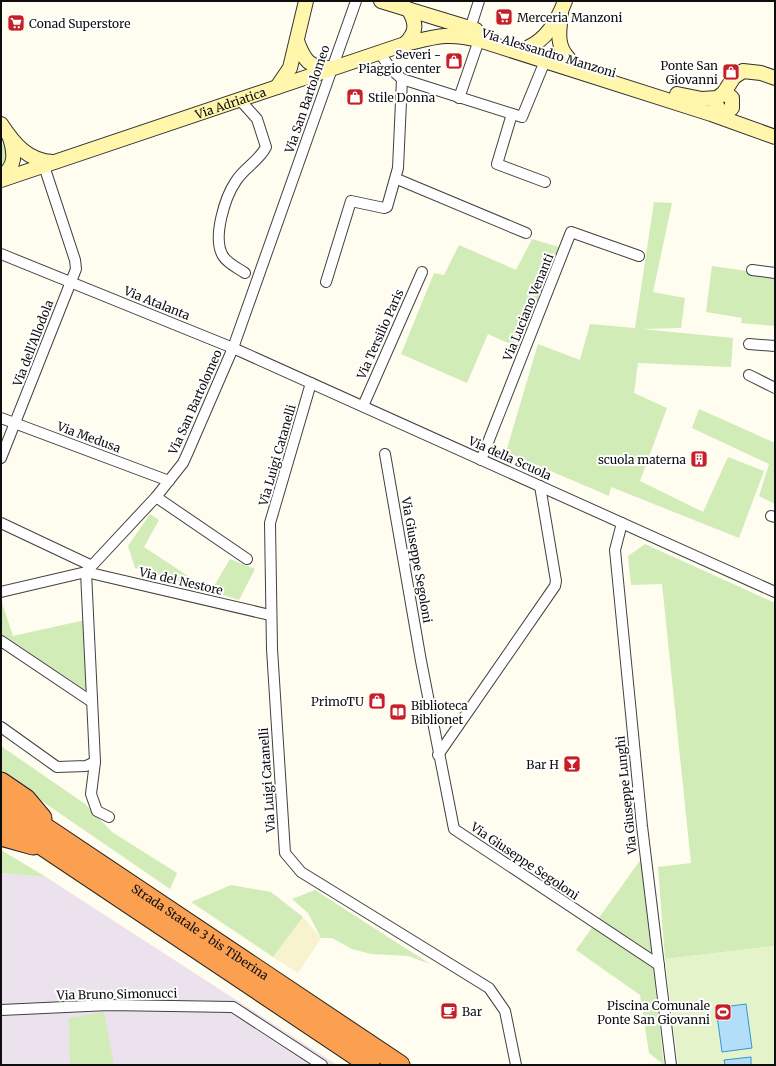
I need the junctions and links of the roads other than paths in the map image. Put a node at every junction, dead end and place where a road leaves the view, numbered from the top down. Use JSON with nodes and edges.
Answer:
{"nodes":[{"id":1,"x":306,"y":1,"type":"edge"},
{"id":2,"x":356,"y":1,"type":"edge"},
{"id":3,"x":381,"y":1,"type":"edge"},
{"id":4,"x":479,"y":1,"type":"edge"},
{"id":5,"x":563,"y":7,"type":"edge"},
{"id":6,"x":408,"y":9,"type":"junction"},
{"id":7,"x":474,"y":34,"type":"junction"},
{"id":8,"x":297,"y":41,"type":"junction"},
{"id":9,"x":405,"y":44,"type":"junction"},
{"id":10,"x":529,"y":47,"type":"junction"},
{"id":11,"x":379,"y":52,"type":"junction"},
{"id":12,"x":569,"y":59,"type":"junction"},
{"id":13,"x":545,"y":61,"type":"junction"},
{"id":14,"x":332,"y":68,"type":"junction"},
{"id":15,"x":402,"y":78,"type":"junction"},
{"id":16,"x":775,"y":78,"type":"edge"},
{"id":17,"x":277,"y":87,"type":"junction"},
{"id":18,"x":459,"y":98,"type":"junction"},
{"id":19,"x":240,"y":100,"type":"junction"},
{"id":20,"x":721,"y":103,"type":"junction"},
{"id":21,"x":688,"y":106,"type":"junction"},
{"id":22,"x":517,"y":115,"type":"junction"},
{"id":23,"x":1,"y":124,"type":"edge"},
{"id":24,"x":755,"y":129,"type":"junction"},
{"id":25,"x":775,"y":137,"type":"edge"},
{"id":26,"x":10,"y":138,"type":"junction"},
{"id":27,"x":50,"y":164,"type":"junction"},
{"id":28,"x":1,"y":177,"type":"edge"},
{"id":29,"x":397,"y":178,"type":"junction"},
{"id":30,"x":1,"y":180,"type":"edge"},
{"id":31,"x":545,"y":182,"type":"dead end"},
{"id":32,"x":526,"y":233,"type":"dead end"},
{"id":33,"x":1,"y":254,"type":"edge"},
{"id":34,"x":639,"y":256,"type":"dead end"},
{"id":35,"x":752,"y":270,"type":"dead end"},
{"id":36,"x":422,"y":272,"type":"dead end"},
{"id":37,"x":245,"y":273,"type":"dead end"},
{"id":38,"x":775,"y":274,"type":"edge"},
{"id":39,"x":326,"y":282,"type":"dead end"},
{"id":40,"x":71,"y":283,"type":"junction"},
{"id":41,"x":749,"y":344,"type":"dead end"},
{"id":42,"x":775,"y":346,"type":"edge"},
{"id":43,"x":234,"y":348,"type":"junction"},
{"id":44,"x":749,"y":374,"type":"dead end"},
{"id":45,"x":311,"y":383,"type":"junction"},
{"id":46,"x":775,"y":388,"type":"edge"},
{"id":47,"x":363,"y":406,"type":"junction"},
{"id":48,"x":1,"y":418,"type":"edge"},
{"id":49,"x":16,"y":424,"type":"junction"},
{"id":50,"x":385,"y":454,"type":"dead end"},
{"id":51,"x":1,"y":458,"type":"edge"},
{"id":52,"x":481,"y":460,"type":"junction"},
{"id":53,"x":169,"y":481,"type":"junction"},
{"id":54,"x":540,"y":486,"type":"junction"},
{"id":55,"x":156,"y":497,"type":"junction"},
{"id":56,"x":1,"y":523,"type":"edge"},
{"id":57,"x":622,"y":523,"type":"junction"},
{"id":58,"x":247,"y":558,"type":"dead end"},
{"id":59,"x":88,"y":568,"type":"junction"},
{"id":60,"x":1,"y":592,"type":"edge"},
{"id":61,"x":775,"y":592,"type":"edge"},
{"id":62,"x":270,"y":616,"type":"junction"},
{"id":63,"x":1,"y":641,"type":"edge"},
{"id":64,"x":92,"y":702,"type":"junction"},
{"id":65,"x":1,"y":727,"type":"edge"},
{"id":66,"x":438,"y":755,"type":"junction"},
{"id":67,"x":95,"y":762,"type":"junction"},
{"id":68,"x":1,"y":782,"type":"edge"},
{"id":69,"x":1,"y":798,"type":"edge"},
{"id":70,"x":109,"y":817,"type":"dead end"},
{"id":71,"x":1,"y":818,"type":"edge"},
{"id":72,"x":1,"y":836,"type":"edge"},
{"id":73,"x":54,"y":843,"type":"junction"},
{"id":74,"x":659,"y":966,"type":"junction"},
{"id":75,"x":1,"y":1010,"type":"edge"},
{"id":76,"x":322,"y":1065,"type":"edge"},
{"id":77,"x":370,"y":1065,"type":"edge"},
{"id":78,"x":400,"y":1065,"type":"edge"},
{"id":79,"x":516,"y":1065,"type":"edge"},
{"id":80,"x":671,"y":1065,"type":"edge"}],
"edges":[{"from":1,"to":8,"type":"main road"},
{"from":2,"to":14,"type":"street","name":"Via San Bartolomeo"},
{"from":3,"to":6,"type":"main road","name":"Via Alessandro Manzoni"},
{"from":4,"to":7,"type":"street"},
{"from":5,"to":10,"type":"main road"},
{"from":5,"to":12,"type":"main road"},
{"from":6,"to":7,"type":"main road","name":"Via Alessandro Manzoni"},
{"from":6,"to":9,"type":"main road"},
{"from":7,"to":9,"type":"main road","name":"Via Alessandro Manzoni"},
{"from":7,"to":10,"type":"main road","name":"Via Alessandro Manzoni"},
{"from":7,"to":13,"type":"main road","name":"Via Alessandro Manzoni"},
{"from":7,"to":18,"type":"street","name":"Via Alessandro Manzoni"},
{"from":8,"to":14,"type":"main road"},
{"from":8,"to":17,"type":"main road"},
{"from":9,"to":11,"type":"main road","name":"Via Adriatica"},
{"from":10,"to":12,"type":"main road","name":"Via Alessandro Manzoni"},
{"from":11,"to":14,"type":"main road","name":"Via Adriatica"},
{"from":11,"to":15,"type":"street"},
{"from":12,"to":20,"type":"main road","name":"Via Alessandro Manzoni"},
{"from":13,"to":21,"type":"main road","name":"Via Alessandro Manzoni"},
{"from":13,"to":22,"type":"street","name":"Via Alessandro Manzoni"},
{"from":14,"to":17,"type":"main road","name":"Via Adriatica"},
{"from":14,"to":43,"type":"street","name":"Via San Bartolomeo"},
{"from":15,"to":18,"type":"street"},
{"from":15,"to":29,"type":"street"},
{"from":16,"to":20,"type":"main road"},
{"from":17,"to":19,"type":"main road","name":"Via Adriatica"},
{"from":18,"to":22,"type":"street"},
{"from":19,"to":27,"type":"main road","name":"Via Adriatica"},
{"from":19,"to":37,"type":"street"},
{"from":20,"to":21,"type":"main road"},
{"from":20,"to":24,"type":"main road"},
{"from":21,"to":24,"type":"main road","name":"Via Alessandro Manzoni"},
{"from":22,"to":31,"type":"street","name":"Via Alessandro Manzoni"},
{"from":23,"to":26,"type":"main road","name":"Via Adriatica"},
{"from":24,"to":25,"type":"main road","name":"Via Alessandro Manzoni"},
{"from":26,"to":27,"type":"main road","name":"Via Adriatica"},
{"from":26,"to":28,"type":"main road"},
{"from":27,"to":30,"type":"main road","name":"Via Adriatica"},
{"from":27,"to":40,"type":"street"},
{"from":29,"to":32,"type":"street"},
{"from":29,"to":39,"type":"street"},
{"from":33,"to":40,"type":"street","name":"Via Atalanta"},
{"from":34,"to":52,"type":"street","name":"Via Luciano Venanti"},
{"from":35,"to":38,"type":"street"},
{"from":36,"to":47,"type":"street","name":"Via Tersilio Paris"},
{"from":40,"to":43,"type":"street","name":"Via Atalanta"},
{"from":40,"to":49,"type":"street","name":"Via dell'Allodola"},
{"from":41,"to":42,"type":"street"},
{"from":43,"to":45,"type":"street","name":"Via della Scuola"},
{"from":43,"to":53,"type":"street","name":"Via San Bartolomeo"},
{"from":44,"to":46,"type":"street"},
{"from":45,"to":47,"type":"street","name":"Via della Scuola"},
{"from":45,"to":62,"type":"street","name":"Via Luigi Catanelli"},
{"from":47,"to":52,"type":"street","name":"Via della Scuola"},
{"from":48,"to":49,"type":"street","name":"Via Medusa"},
{"from":49,"to":51,"type":"street","name":"Via dell'Allodola"},
{"from":49,"to":53,"type":"street","name":"Via Medusa"},
{"from":50,"to":66,"type":"street","name":"Via Giuseppe Segoloni"},
{"from":52,"to":54,"type":"street","name":"Via della Scuola"},
{"from":53,"to":55,"type":"street","name":"Via San Bartolomeo"},
{"from":54,"to":57,"type":"street","name":"Via della Scuola"},
{"from":54,"to":66,"type":"street"},
{"from":55,"to":58,"type":"street"},
{"from":55,"to":59,"type":"street","name":"Via San Bartolomeo"},
{"from":56,"to":59,"type":"street"},
{"from":57,"to":61,"type":"street","name":"Via della Scuola"},
{"from":57,"to":74,"type":"street","name":"Via Giuseppe Lunghi"},
{"from":59,"to":60,"type":"street"},
{"from":59,"to":62,"type":"street","name":"Via del Nestore"},
{"from":59,"to":64,"type":"street"},
{"from":62,"to":79,"type":"street","name":"Via Luigi Catanelli"},
{"from":63,"to":64,"type":"street"},
{"from":64,"to":67,"type":"street"},
{"from":65,"to":67,"type":"street"},
{"from":66,"to":74,"type":"street","name":"Via Giuseppe Segoloni"},
{"from":67,"to":70,"type":"street"},
{"from":68,"to":73,"type":"highway"},
{"from":69,"to":73,"type":"highway","name":"Strada Statale 3 bis Tiberina"},
{"from":71,"to":73,"type":"highway","name":"Strada Statale 3 bis Tiberina"},
{"from":72,"to":73,"type":"highway"},
{"from":73,"to":77,"type":"highway","name":"Strada Statale 3 bis Tiberina"},
{"from":73,"to":78,"type":"highway","name":"Strada Statale 3 bis Tiberina"},
{"from":74,"to":80,"type":"street","name":"Via Giuseppe Lunghi"},
{"from":75,"to":76,"type":"street","name":"Via Bruno Simonucci"}]}
